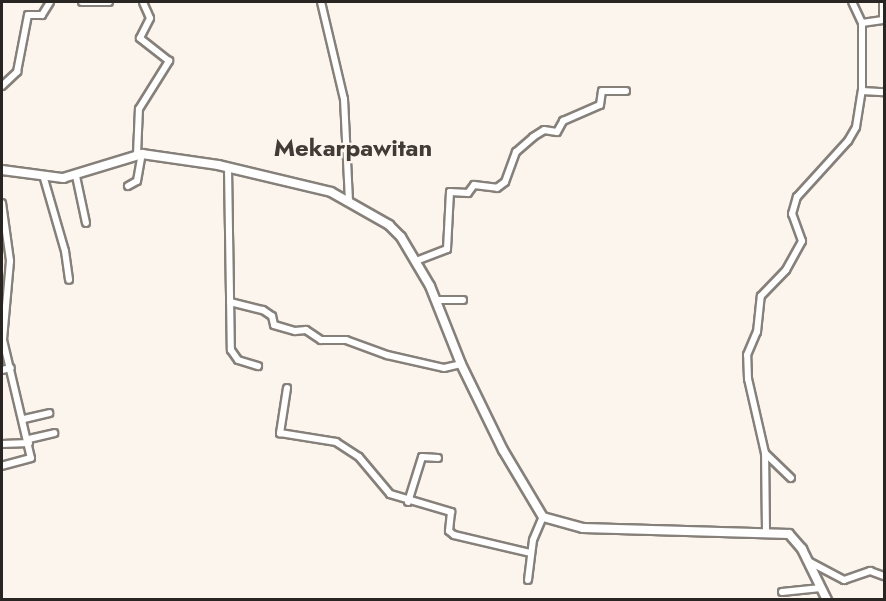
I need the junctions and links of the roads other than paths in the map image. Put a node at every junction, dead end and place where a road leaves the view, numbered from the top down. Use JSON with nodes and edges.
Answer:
{"nodes":[{"id":1,"x":50,"y":2,"type":"edge"},
{"id":2,"x":82,"y":2,"type":"edge"},
{"id":3,"x":110,"y":2,"type":"edge"},
{"id":4,"x":143,"y":2,"type":"edge"},
{"id":5,"x":321,"y":2,"type":"edge"},
{"id":6,"x":852,"y":2,"type":"edge"},
{"id":7,"x":883,"y":2,"type":"edge"},
{"id":8,"x":884,"y":20,"type":"edge"},
{"id":9,"x":862,"y":23,"type":"junction"},
{"id":10,"x":2,"y":86,"type":"edge"},
{"id":11,"x":626,"y":91,"type":"dead end"},
{"id":12,"x":862,"y":91,"type":"junction"},
{"id":13,"x":885,"y":92,"type":"edge"},
{"id":14,"x":140,"y":154,"type":"junction"},
{"id":15,"x":228,"y":168,"type":"junction"},
{"id":16,"x":2,"y":170,"type":"edge"},
{"id":17,"x":43,"y":176,"type":"junction"},
{"id":18,"x":76,"y":176,"type":"junction"},
{"id":19,"x":128,"y":186,"type":"dead end"},
{"id":20,"x":349,"y":202,"type":"junction"},
{"id":21,"x":2,"y":203,"type":"edge"},
{"id":22,"x":86,"y":223,"type":"dead end"},
{"id":23,"x":416,"y":261,"type":"junction"},
{"id":24,"x":69,"y":280,"type":"dead end"},
{"id":25,"x":436,"y":300,"type":"junction"},
{"id":26,"x":463,"y":300,"type":"dead end"},
{"id":27,"x":230,"y":302,"type":"junction"},
{"id":28,"x":2,"y":340,"type":"edge"},
{"id":29,"x":461,"y":364,"type":"junction"},
{"id":30,"x":258,"y":366,"type":"dead end"},
{"id":31,"x":11,"y":368,"type":"junction"},
{"id":32,"x":2,"y":370,"type":"edge"},
{"id":33,"x":287,"y":388,"type":"dead end"},
{"id":34,"x":49,"y":413,"type":"dead end"},
{"id":35,"x":24,"y":418,"type":"junction"},
{"id":36,"x":54,"y":433,"type":"dead end"},
{"id":37,"x":29,"y":441,"type":"junction"},
{"id":38,"x":2,"y":444,"type":"edge"},
{"id":39,"x":765,"y":453,"type":"junction"},
{"id":40,"x":438,"y":459,"type":"dead end"},
{"id":41,"x":2,"y":466,"type":"edge"},
{"id":42,"x":791,"y":478,"type":"dead end"},
{"id":43,"x":408,"y":502,"type":"junction"},
{"id":44,"x":543,"y":517,"type":"junction"},
{"id":45,"x":766,"y":531,"type":"junction"},
{"id":46,"x":530,"y":553,"type":"junction"},
{"id":47,"x":808,"y":561,"type":"junction"},
{"id":48,"x":885,"y":576,"type":"edge"},
{"id":49,"x":528,"y":580,"type":"dead end"},
{"id":50,"x":821,"y":588,"type":"junction"},
{"id":51,"x":782,"y":592,"type":"dead end"},
{"id":52,"x":827,"y":600,"type":"edge"}],
"edges":[{"from":1,"to":10,"type":"street"},
{"from":2,"to":3,"type":"street"},
{"from":4,"to":14,"type":"street"},
{"from":5,"to":20,"type":"street"},
{"from":6,"to":9,"type":"street"},
{"from":7,"to":8,"type":"street"},
{"from":8,"to":9,"type":"street"},
{"from":9,"to":12,"type":"street"},
{"from":11,"to":23,"type":"street"},
{"from":12,"to":13,"type":"street"},
{"from":12,"to":39,"type":"street"},
{"from":14,"to":15,"type":"street"},
{"from":14,"to":18,"type":"street"},
{"from":14,"to":19,"type":"street"},
{"from":15,"to":20,"type":"street"},
{"from":15,"to":27,"type":"street"},
{"from":16,"to":17,"type":"street"},
{"from":17,"to":18,"type":"street"},
{"from":17,"to":24,"type":"street"},
{"from":18,"to":22,"type":"street"},
{"from":20,"to":23,"type":"street"},
{"from":21,"to":28,"type":"street"},
{"from":23,"to":25,"type":"street"},
{"from":25,"to":26,"type":"street"},
{"from":25,"to":29,"type":"street"},
{"from":27,"to":29,"type":"street"},
{"from":27,"to":30,"type":"street"},
{"from":28,"to":31,"type":"street"},
{"from":29,"to":44,"type":"street"},
{"from":31,"to":32,"type":"street"},
{"from":31,"to":35,"type":"street"},
{"from":33,"to":43,"type":"street"},
{"from":34,"to":35,"type":"street"},
{"from":35,"to":37,"type":"street"},
{"from":36,"to":37,"type":"street"},
{"from":37,"to":38,"type":"street"},
{"from":37,"to":41,"type":"street"},
{"from":39,"to":42,"type":"street"},
{"from":39,"to":45,"type":"street"},
{"from":40,"to":43,"type":"street"},
{"from":43,"to":46,"type":"street"},
{"from":44,"to":45,"type":"street"},
{"from":44,"to":46,"type":"street"},
{"from":45,"to":47,"type":"street"},
{"from":46,"to":49,"type":"street"},
{"from":47,"to":48,"type":"street"},
{"from":47,"to":50,"type":"street"},
{"from":50,"to":51,"type":"street"},
{"from":50,"to":52,"type":"street"}]}
